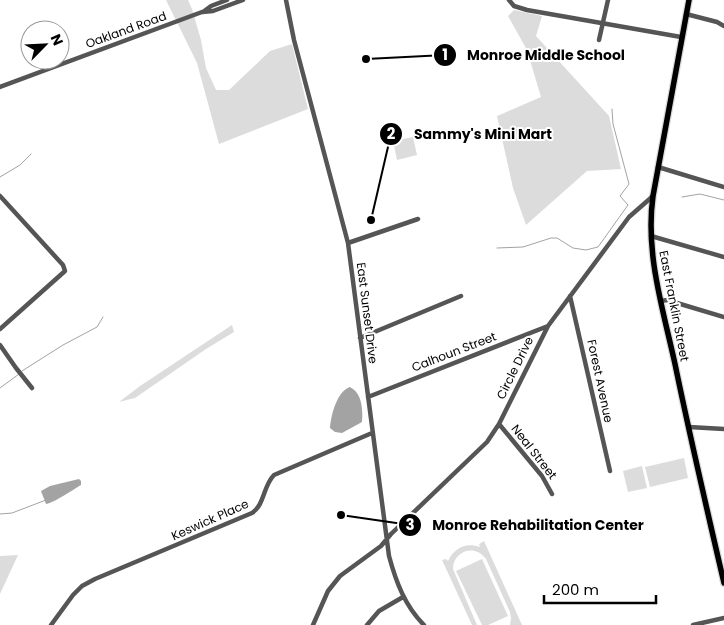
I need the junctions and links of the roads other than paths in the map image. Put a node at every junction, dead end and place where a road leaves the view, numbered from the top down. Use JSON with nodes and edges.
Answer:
{"nodes":[{"id":1,"x":227,"y":0,"type":"edge"},
{"id":2,"x":243,"y":0,"type":"edge"},
{"id":3,"x":286,"y":0,"type":"edge"},
{"id":4,"x":509,"y":0,"type":"edge"},
{"id":5,"x":608,"y":0,"type":"edge"},
{"id":6,"x":689,"y":0,"type":"edge"},
{"id":7,"x":202,"y":12,"type":"junction"},
{"id":8,"x":686,"y":14,"type":"junction"},
{"id":9,"x":603,"y":24,"type":"junction"},
{"id":10,"x":724,"y":26,"type":"edge"},
{"id":11,"x":682,"y":37,"type":"junction"},
{"id":12,"x":599,"y":40,"type":"dead end"},
{"id":13,"x":0,"y":87,"type":"edge"},
{"id":14,"x":658,"y":166,"type":"junction"},
{"id":15,"x":724,"y":186,"type":"edge"},
{"id":16,"x":0,"y":196,"type":"edge"},
{"id":17,"x":653,"y":196,"type":"junction"},
{"id":18,"x":418,"y":219,"type":"dead end"},
{"id":19,"x":652,"y":236,"type":"junction"},
{"id":20,"x":348,"y":243,"type":"junction"},
{"id":21,"x":724,"y":257,"type":"edge"},
{"id":22,"x":460,"y":296,"type":"dead end"},
{"id":23,"x":570,"y":296,"type":"junction"},
{"id":24,"x":661,"y":301,"type":"junction"},
{"id":25,"x":724,"y":317,"type":"edge"},
{"id":26,"x":548,"y":326,"type":"junction"},
{"id":27,"x":0,"y":329,"type":"edge"},
{"id":28,"x":360,"y":338,"type":"junction"},
{"id":29,"x":0,"y":345,"type":"edge"},
{"id":30,"x":32,"y":388,"type":"dead end"},
{"id":31,"x":368,"y":397,"type":"junction"},
{"id":32,"x":499,"y":424,"type":"junction"},
{"id":33,"x":689,"y":427,"type":"junction"},
{"id":34,"x":724,"y":429,"type":"edge"},
{"id":35,"x":372,"y":433,"type":"junction"},
{"id":36,"x":610,"y":471,"type":"dead end"},
{"id":37,"x":552,"y":494,"type":"dead end"},
{"id":38,"x":386,"y":540,"type":"junction"},
{"id":39,"x":724,"y":583,"type":"edge"},
{"id":40,"x":403,"y":596,"type":"junction"},
{"id":41,"x":724,"y":618,"type":"edge"},
{"id":42,"x":51,"y":625,"type":"edge"},
{"id":43,"x":313,"y":625,"type":"edge"},
{"id":44,"x":367,"y":625,"type":"edge"},
{"id":45,"x":424,"y":625,"type":"edge"},
{"id":46,"x":693,"y":625,"type":"edge"}],
"edges":[{"from":1,"to":7,"type":"street","name":"Oakland Road"},
{"from":2,"to":7,"type":"street","name":"Oakland Road"},
{"from":3,"to":20,"type":"street","name":"East Sunset Drive"},
{"from":4,"to":9,"type":"street"},
{"from":5,"to":9,"type":"street"},
{"from":6,"to":8,"type":"main road","name":"East Franklin Street"},
{"from":7,"to":13,"type":"street","name":"Oakland Road"},
{"from":8,"to":10,"type":"street"},
{"from":8,"to":11,"type":"main road","name":"East Franklin Street"},
{"from":9,"to":11,"type":"street"},
{"from":9,"to":12,"type":"street"},
{"from":11,"to":14,"type":"main road","name":"East Franklin Street"},
{"from":14,"to":15,"type":"street"},
{"from":14,"to":17,"type":"main road","name":"East Franklin Street"},
{"from":16,"to":27,"type":"street"},
{"from":17,"to":19,"type":"main road","name":"East Franklin Street"},
{"from":17,"to":23,"type":"street","name":"Circle Drive"},
{"from":18,"to":20,"type":"street"},
{"from":19,"to":21,"type":"street"},
{"from":19,"to":24,"type":"main road","name":"East Franklin Street"},
{"from":20,"to":28,"type":"street","name":"East Sunset Drive"},
{"from":22,"to":28,"type":"street"},
{"from":23,"to":26,"type":"street","name":"Circle Drive"},
{"from":23,"to":36,"type":"street","name":"Forest Avenue"},
{"from":24,"to":25,"type":"street"},
{"from":24,"to":33,"type":"main road","name":"East Franklin Street"},
{"from":26,"to":31,"type":"street","name":"Calhoun Street"},
{"from":26,"to":32,"type":"street","name":"Circle Drive"},
{"from":28,"to":31,"type":"street","name":"East Sunset Drive"},
{"from":29,"to":30,"type":"street"},
{"from":31,"to":35,"type":"street","name":"East Sunset Drive"},
{"from":32,"to":37,"type":"street","name":"Neal Street"},
{"from":32,"to":38,"type":"street","name":"Circle Drive"},
{"from":33,"to":34,"type":"street"},
{"from":33,"to":39,"type":"main road","name":"East Franklin Street"},
{"from":35,"to":38,"type":"street","name":"East Sunset Drive"},
{"from":35,"to":42,"type":"street","name":"Keswick Place"},
{"from":38,"to":40,"type":"street","name":"East Sunset Drive"},
{"from":38,"to":43,"type":"street","name":"Circle Drive"},
{"from":40,"to":44,"type":"street"},
{"from":40,"to":45,"type":"street","name":"East Sunset Drive"},
{"from":41,"to":46,"type":"street"}]}
